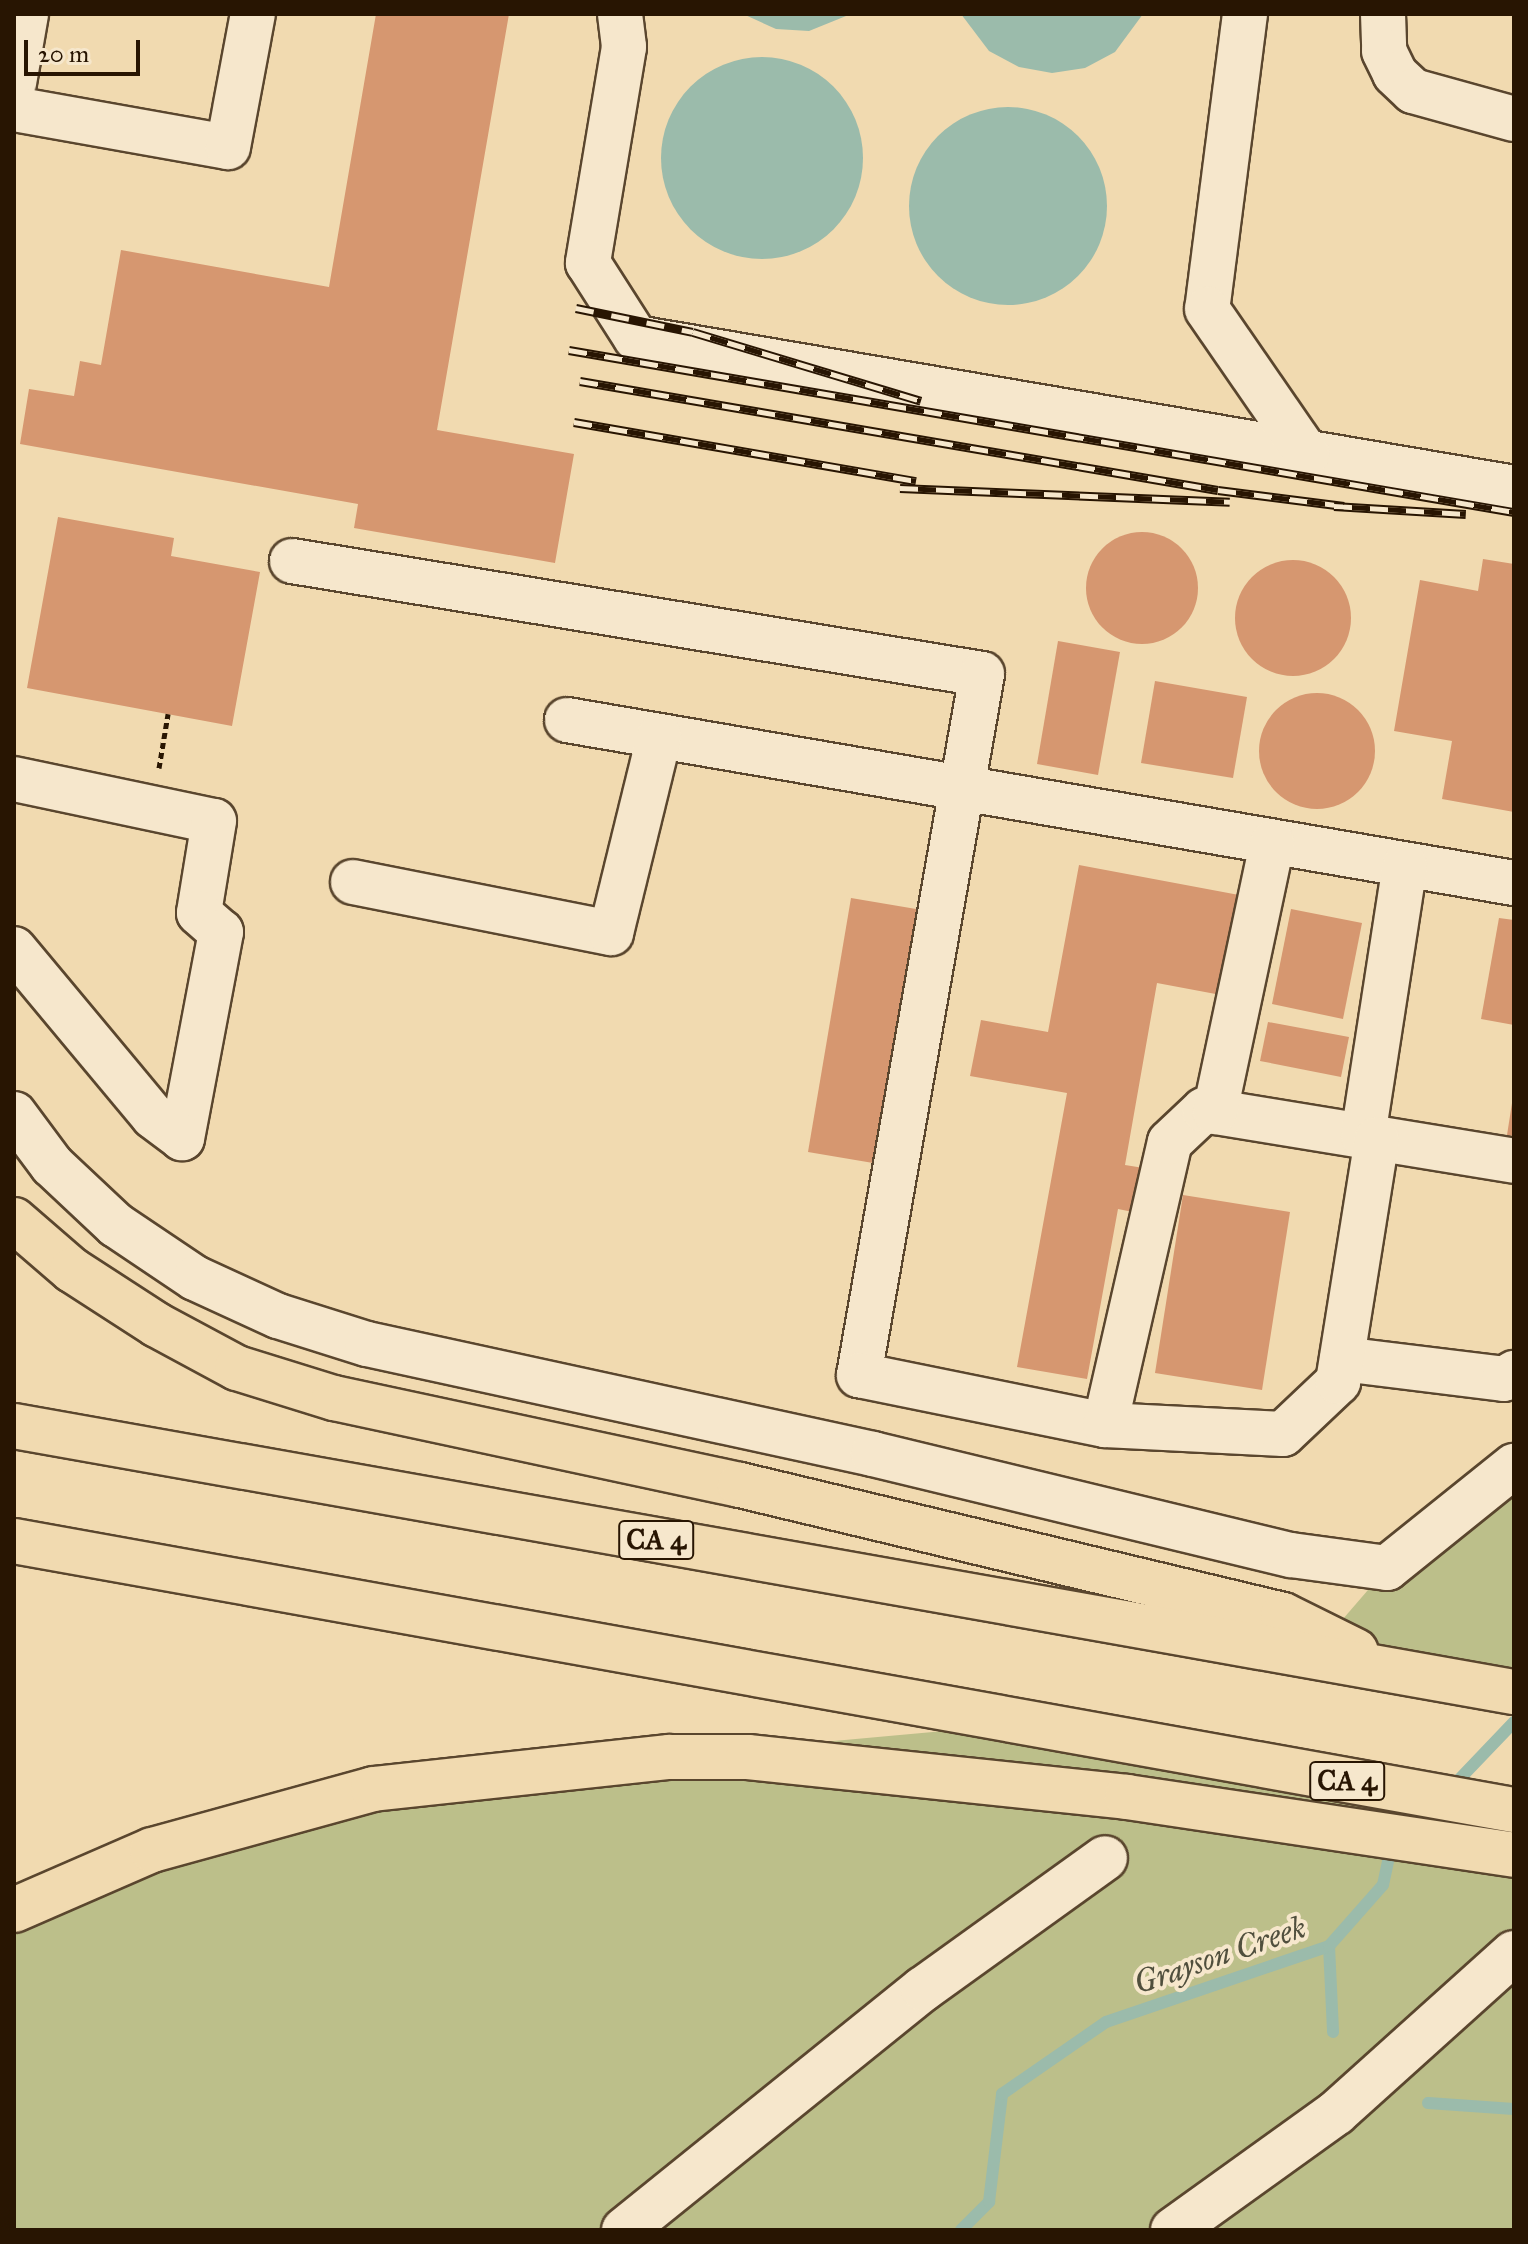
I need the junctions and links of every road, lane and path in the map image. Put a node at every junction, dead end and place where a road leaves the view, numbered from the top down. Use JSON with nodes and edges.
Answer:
{"nodes":[{"id":1,"x":26,"y":14,"type":"edge"},
{"id":2,"x":253,"y":14,"type":"edge"},
{"id":3,"x":620,"y":14,"type":"edge"},
{"id":4,"x":1245,"y":14,"type":"edge"},
{"id":5,"x":1383,"y":14,"type":"edge"},
{"id":6,"x":14,"y":83,"type":"edge"},
{"id":7,"x":14,"y":109,"type":"edge"},
{"id":8,"x":1514,"y":119,"type":"edge"},
{"id":9,"x":1307,"y":454,"type":"junction"},
{"id":10,"x":1514,"y":488,"type":"edge"},
{"id":11,"x":292,"y":561,"type":"dead end"},
{"id":12,"x":168,"y":714,"type":"dead end"},
{"id":13,"x":567,"y":720,"type":"dead end"},
{"id":14,"x":659,"y":737,"type":"junction"},
{"id":15,"x":14,"y":779,"type":"edge"},
{"id":16,"x":961,"y":792,"type":"junction"},
{"id":17,"x":152,"y":808,"type":"junction"},
{"id":18,"x":1272,"y":843,"type":"junction"},
{"id":19,"x":1405,"y":865,"type":"junction"},
{"id":20,"x":353,"y":882,"type":"dead end"},
{"id":21,"x":1514,"y":883,"type":"edge"},
{"id":22,"x":14,"y":949,"type":"edge"},
{"id":23,"x":1215,"y":1112,"type":"junction"},
{"id":24,"x":14,"y":1114,"type":"edge"},
{"id":25,"x":1370,"y":1137,"type":"junction"},
{"id":26,"x":1514,"y":1161,"type":"edge"},
{"id":27,"x":14,"y":1220,"type":"edge"},
{"id":28,"x":1342,"y":1359,"type":"junction"},
{"id":29,"x":1514,"y":1373,"type":"edge"},
{"id":30,"x":1105,"y":1425,"type":"junction"},
{"id":31,"x":14,"y":1426,"type":"edge"},
{"id":32,"x":1514,"y":1466,"type":"edge"},
{"id":33,"x":14,"y":1541,"type":"edge"},
{"id":34,"x":1310,"y":1645,"type":"junction"},
{"id":35,"x":1514,"y":1692,"type":"edge"},
{"id":36,"x":1514,"y":1810,"type":"edge"},
{"id":37,"x":1514,"y":1855,"type":"edge"},
{"id":38,"x":1105,"y":1858,"type":"dead end"},
{"id":39,"x":14,"y":1910,"type":"edge"},
{"id":40,"x":1514,"y":1953,"type":"edge"},
{"id":41,"x":624,"y":2230,"type":"edge"},
{"id":42,"x":1173,"y":2230,"type":"edge"}],
"edges":[{"from":1,"to":6,"type":"street"},
{"from":2,"to":7,"type":"street"},
{"from":3,"to":9,"type":"street"},
{"from":4,"to":9,"type":"street"},
{"from":5,"to":8,"type":"street"},
{"from":9,"to":10,"type":"street"},
{"from":11,"to":16,"type":"street"},
{"from":12,"to":17,"type":"path"},
{"from":13,"to":14,"type":"street"},
{"from":14,"to":16,"type":"street"},
{"from":14,"to":20,"type":"street"},
{"from":15,"to":17,"type":"street"},
{"from":16,"to":18,"type":"street"},
{"from":16,"to":30,"type":"street"},
{"from":17,"to":22,"type":"street"},
{"from":18,"to":19,"type":"street"},
{"from":18,"to":23,"type":"street"},
{"from":19,"to":21,"type":"street"},
{"from":19,"to":25,"type":"street"},
{"from":23,"to":25,"type":"street"},
{"from":23,"to":30,"type":"street"},
{"from":24,"to":32,"type":"street"},
{"from":25,"to":26,"type":"street"},
{"from":25,"to":28,"type":"street"},
{"from":27,"to":34,"type":"highway"},
{"from":28,"to":29,"type":"street"},
{"from":28,"to":30,"type":"street"},
{"from":31,"to":34,"type":"highway","number":"CA 4"},
{"from":33,"to":36,"type":"highway","number":"CA 4"},
{"from":34,"to":35,"type":"highway"},
{"from":37,"to":39,"type":"highway"},
{"from":38,"to":41,"type":"street"},
{"from":40,"to":42,"type":"street"}]}
